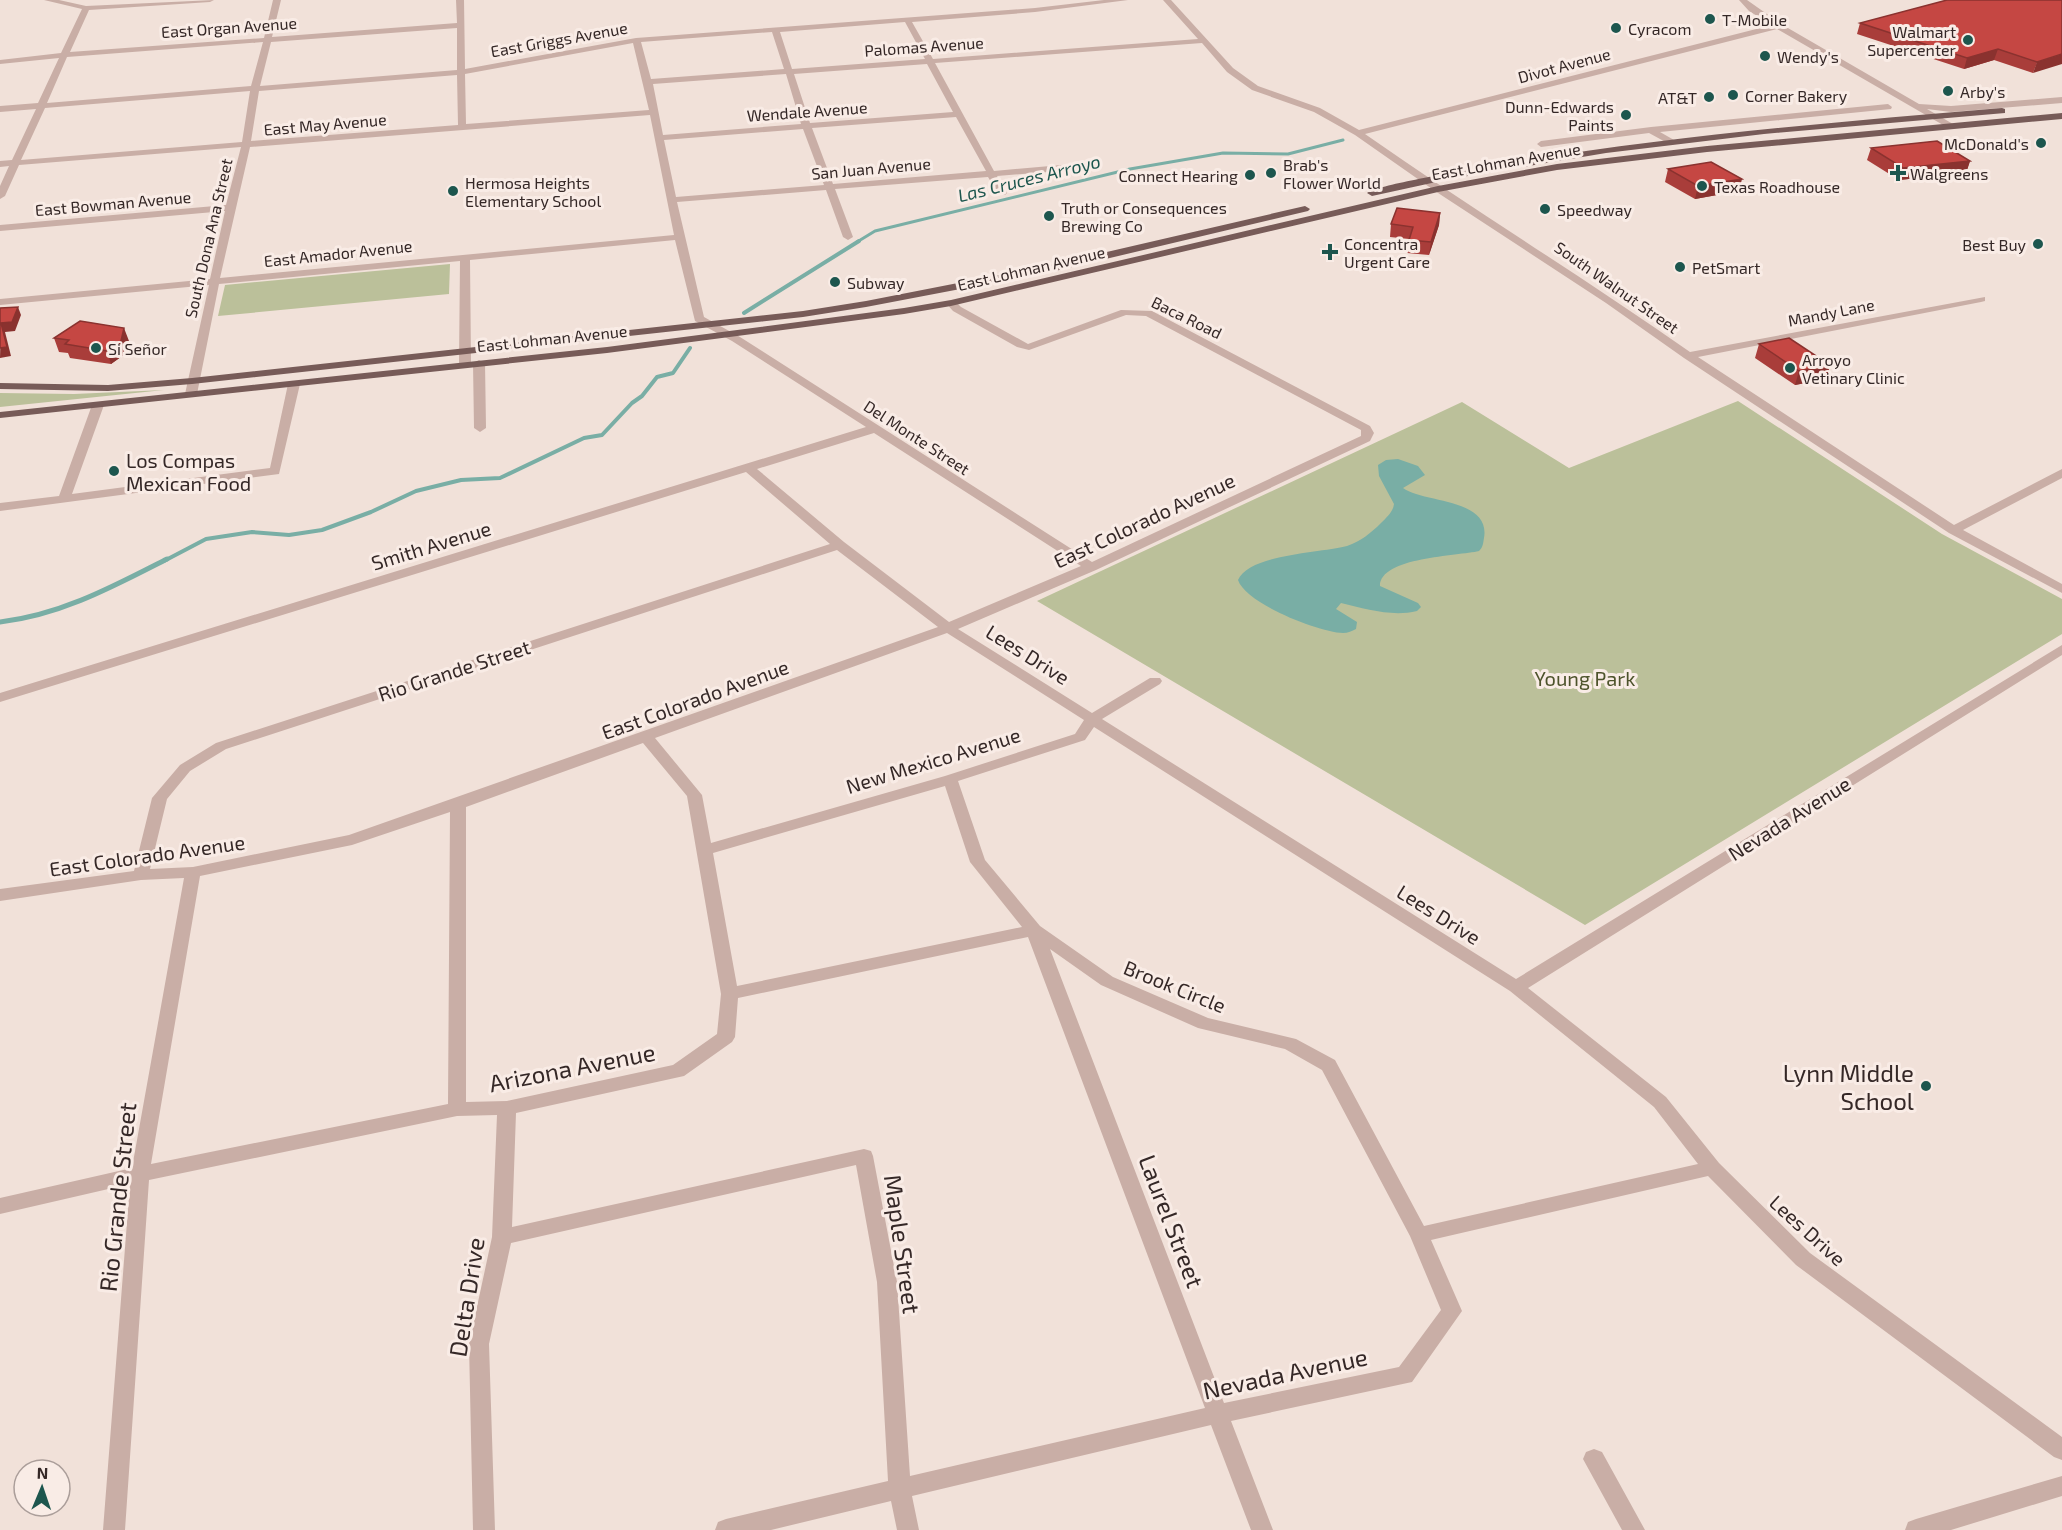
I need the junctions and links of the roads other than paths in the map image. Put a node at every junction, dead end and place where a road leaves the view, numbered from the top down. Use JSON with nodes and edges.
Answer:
{"nodes":[{"id":1,"x":48,"y":0,"type":"edge"},
{"id":2,"x":210,"y":0,"type":"edge"},
{"id":3,"x":277,"y":0,"type":"edge"},
{"id":4,"x":460,"y":0,"type":"edge"},
{"id":5,"x":1124,"y":0,"type":"edge"},
{"id":6,"x":1167,"y":0,"type":"edge"},
{"id":7,"x":1743,"y":0,"type":"edge"},
{"id":8,"x":86,"y":8,"type":"junction"},
{"id":9,"x":907,"y":19,"type":"junction"},
{"id":10,"x":461,"y":25,"type":"junction"},
{"id":11,"x":1778,"y":26,"type":"junction"},
{"id":12,"x":775,"y":29,"type":"junction"},
{"id":13,"x":266,"y":40,"type":"junction"},
{"id":14,"x":636,"y":40,"type":"junction"},
{"id":15,"x":1203,"y":41,"type":"junction"},
{"id":16,"x":66,"y":55,"type":"junction"},
{"id":17,"x":931,"y":61,"type":"junction"},
{"id":18,"x":0,"y":62,"type":"edge"},
{"id":19,"x":462,"y":72,"type":"junction"},
{"id":20,"x":790,"y":72,"type":"junction"},
{"id":21,"x":648,"y":82,"type":"junction"},
{"id":22,"x":255,"y":89,"type":"junction"},
{"id":23,"x":2062,"y":100,"type":"edge"},
{"id":24,"x":1914,"y":105,"type":"junction"},
{"id":25,"x":42,"y":106,"type":"junction"},
{"id":26,"x":2062,"y":106,"type":"edge"},
{"id":27,"x":1888,"y":107,"type":"dead end"},
{"id":28,"x":0,"y":109,"type":"edge"},
{"id":29,"x":653,"y":111,"type":"junction"},
{"id":30,"x":957,"y":114,"type":"junction"},
{"id":31,"x":1934,"y":116,"type":"junction"},
{"id":32,"x":2062,"y":116,"type":"edge"},
{"id":33,"x":806,"y":125,"type":"junction"},
{"id":34,"x":1950,"y":126,"type":"junction"},
{"id":35,"x":462,"y":127,"type":"junction"},
{"id":36,"x":1651,"y":130,"type":"junction"},
{"id":37,"x":1358,"y":133,"type":"junction"},
{"id":38,"x":659,"y":138,"type":"junction"},
{"id":39,"x":1671,"y":142,"type":"junction"},
{"id":40,"x":1541,"y":144,"type":"dead end"},
{"id":41,"x":246,"y":146,"type":"junction"},
{"id":42,"x":1682,"y":152,"type":"junction"},
{"id":43,"x":1543,"y":160,"type":"junction"},
{"id":44,"x":16,"y":163,"type":"junction"},
{"id":45,"x":0,"y":164,"type":"edge"},
{"id":46,"x":1073,"y":167,"type":"dead end"},
{"id":47,"x":1557,"y":168,"type":"junction"},
{"id":48,"x":991,"y":173,"type":"junction"},
{"id":49,"x":1425,"y":181,"type":"junction"},
{"id":50,"x":830,"y":187,"type":"junction"},
{"id":51,"x":1438,"y":189,"type":"junction"},
{"id":52,"x":1002,"y":193,"type":"dead end"},
{"id":53,"x":0,"y":196,"type":"edge"},
{"id":54,"x":672,"y":200,"type":"junction"},
{"id":55,"x":230,"y":208,"type":"junction"},
{"id":56,"x":0,"y":228,"type":"edge"},
{"id":57,"x":679,"y":237,"type":"junction"},
{"id":58,"x":848,"y":237,"type":"dead end"},
{"id":59,"x":465,"y":257,"type":"junction"},
{"id":60,"x":216,"y":281,"type":"junction"},
{"id":61,"x":1981,"y":299,"type":"dead end"},
{"id":62,"x":0,"y":302,"type":"edge"},
{"id":63,"x":951,"y":303,"type":"junction"},
{"id":64,"x":704,"y":322,"type":"junction"},
{"id":65,"x":725,"y":334,"type":"junction"},
{"id":66,"x":466,"y":352,"type":"junction"},
{"id":67,"x":1688,"y":356,"type":"junction"},
{"id":68,"x":478,"y":363,"type":"junction"},
{"id":69,"x":465,"y":364,"type":"junction"},
{"id":70,"x":192,"y":381,"type":"junction"},
{"id":71,"x":294,"y":384,"type":"junction"},
{"id":72,"x":0,"y":386,"type":"edge"},
{"id":73,"x":191,"y":394,"type":"junction"},
{"id":74,"x":98,"y":405,"type":"junction"},
{"id":75,"x":0,"y":415,"type":"edge"},
{"id":76,"x":480,"y":428,"type":"dead end"},
{"id":77,"x":873,"y":429,"type":"junction"},
{"id":78,"x":1368,"y":433,"type":"joint"},
{"id":79,"x":749,"y":468,"type":"junction"},
{"id":80,"x":2062,"y":473,"type":"edge"},
{"id":81,"x":64,"y":498,"type":"junction"},
{"id":82,"x":0,"y":507,"type":"edge"},
{"id":83,"x":1953,"y":530,"type":"junction"},
{"id":84,"x":839,"y":545,"type":"junction"},
{"id":85,"x":1091,"y":567,"type":"junction"},
{"id":86,"x":2062,"y":589,"type":"edge"},
{"id":87,"x":948,"y":628,"type":"junction"},
{"id":88,"x":2062,"y":649,"type":"edge"},
{"id":89,"x":1155,"y":681,"type":"dead end"},
{"id":90,"x":0,"y":698,"type":"edge"},
{"id":91,"x":1092,"y":719,"type":"junction"},
{"id":92,"x":647,"y":738,"type":"junction"},
{"id":93,"x":950,"y":779,"type":"junction"},
{"id":94,"x":458,"y":804,"type":"junction"},
{"id":95,"x":706,"y":850,"type":"junction"},
{"id":96,"x":193,"y":872,"type":"junction"},
{"id":97,"x":141,"y":875,"type":"junction"},
{"id":98,"x":0,"y":895,"type":"edge"},
{"id":99,"x":1034,"y":930,"type":"junction"},
{"id":100,"x":1516,"y":987,"type":"junction"},
{"id":101,"x":730,"y":994,"type":"junction"},
{"id":102,"x":507,"y":1108,"type":"junction"},
{"id":103,"x":457,"y":1109,"type":"junction"},
{"id":104,"x":1712,"y":1168,"type":"junction"},
{"id":105,"x":140,"y":1174,"type":"junction"},
{"id":106,"x":0,"y":1206,"type":"edge"},
{"id":107,"x":1419,"y":1235,"type":"junction"},
{"id":108,"x":502,"y":1237,"type":"junction"},
{"id":109,"x":1218,"y":1414,"type":"junction"},
{"id":110,"x":2062,"y":1450,"type":"edge"},
{"id":111,"x":1594,"y":1459,"type":"dead end"},
{"id":112,"x":2062,"y":1486,"type":"edge"},
{"id":113,"x":900,"y":1491,"type":"junction"},
{"id":114,"x":114,"y":1530,"type":"edge"},
{"id":115,"x":483,"y":1530,"type":"edge"},
{"id":116,"x":726,"y":1530,"type":"edge"},
{"id":117,"x":908,"y":1530,"type":"edge"},
{"id":118,"x":1262,"y":1530,"type":"edge"},
{"id":119,"x":1634,"y":1530,"type":"edge"},
{"id":120,"x":1916,"y":1530,"type":"edge"}],
"edges":[{"from":1,"to":8,"type":"street"},
{"from":2,"to":8,"type":"street"},
{"from":3,"to":13,"type":"street","name":"South Dona Ana Street"},
{"from":4,"to":10,"type":"street"},
{"from":5,"to":9,"type":"street","name":"East Griggs Avenue"},
{"from":6,"to":15,"type":"street","name":"South Walnut Street"},
{"from":7,"to":11,"type":"street"},
{"from":8,"to":16,"type":"street"},
{"from":9,"to":12,"type":"street","name":"East Griggs Avenue"},
{"from":9,"to":17,"type":"street"},
{"from":10,"to":13,"type":"street","name":"East Organ Avenue"},
{"from":10,"to":19,"type":"street"},
{"from":11,"to":24,"type":"street"},
{"from":11,"to":37,"type":"street","name":"Divot Avenue"},
{"from":12,"to":14,"type":"street","name":"East Griggs Avenue"},
{"from":12,"to":20,"type":"street"},
{"from":13,"to":16,"type":"street","name":"East Organ Avenue"},
{"from":13,"to":22,"type":"street","name":"South Dona Ana Street"},
{"from":14,"to":19,"type":"street","name":"East Griggs Avenue"},
{"from":14,"to":21,"type":"street"},
{"from":15,"to":17,"type":"street","name":"Palomas Avenue"},
{"from":15,"to":37,"type":"street","name":"South Walnut Street"},
{"from":16,"to":18,"type":"street","name":"East Organ Avenue"},
{"from":16,"to":25,"type":"street"},
{"from":17,"to":20,"type":"street","name":"Palomas Avenue"},
{"from":17,"to":30,"type":"street"},
{"from":19,"to":22,"type":"street","name":"East Griggs Avenue"},
{"from":19,"to":35,"type":"street"},
{"from":20,"to":21,"type":"street","name":"Palomas Avenue"},
{"from":20,"to":33,"type":"street"},
{"from":21,"to":29,"type":"street"},
{"from":22,"to":25,"type":"street","name":"East Griggs Avenue"},
{"from":22,"to":41,"type":"street","name":"South Dona Ana Street"},
{"from":23,"to":24,"type":"street"},
{"from":24,"to":31,"type":"street"},
{"from":25,"to":28,"type":"street","name":"East Griggs Avenue"},
{"from":25,"to":44,"type":"street"},
{"from":26,"to":31,"type":"main road","name":"East Lohman Avenue"},
{"from":27,"to":36,"type":"street"},
{"from":29,"to":35,"type":"street","name":"East May Avenue"},
{"from":29,"to":38,"type":"street"},
{"from":30,"to":33,"type":"street","name":"Wendale Avenue"},
{"from":30,"to":48,"type":"street"},
{"from":31,"to":34,"type":"street"},
{"from":31,"to":39,"type":"main road","name":"East Lohman Avenue"},
{"from":32,"to":34,"type":"main road","name":"East Lohman Avenue"},
{"from":33,"to":38,"type":"street","name":"Wendale Avenue"},
{"from":33,"to":50,"type":"street"},
{"from":34,"to":42,"type":"main road","name":"East Lohman Avenue"},
{"from":35,"to":41,"type":"street","name":"East May Avenue"},
{"from":36,"to":39,"type":"street"},
{"from":36,"to":40,"type":"street"},
{"from":37,"to":49,"type":"street","name":"South Walnut Street"},
{"from":38,"to":54,"type":"street"},
{"from":39,"to":42,"type":"main road"},
{"from":39,"to":43,"type":"main road","name":"East Lohman Avenue"},
{"from":41,"to":44,"type":"street","name":"East May Avenue"},
{"from":41,"to":55,"type":"street","name":"South Dona Ana Street"},
{"from":42,"to":47,"type":"main road","name":"East Lohman Avenue"},
{"from":43,"to":47,"type":"main road"},
{"from":43,"to":49,"type":"main road","name":"East Lohman Avenue"},
{"from":44,"to":45,"type":"street","name":"East May Avenue"},
{"from":44,"to":53,"type":"street"},
{"from":46,"to":48,"type":"street","name":"San Juan Avenue"},
{"from":47,"to":51,"type":"main road","name":"East Lohman Avenue"},
{"from":48,"to":50,"type":"street","name":"San Juan Avenue"},
{"from":48,"to":52,"type":"street"},
{"from":49,"to":51,"type":"street","name":"South Walnut Street"},
{"from":49,"to":64,"type":"main road","name":"East Lohman Avenue"},
{"from":50,"to":54,"type":"street","name":"San Juan Avenue"},
{"from":50,"to":58,"type":"street"},
{"from":51,"to":63,"type":"main road","name":"East Lohman Avenue"},
{"from":51,"to":67,"type":"street","name":"South Walnut Street"},
{"from":54,"to":57,"type":"street"},
{"from":55,"to":56,"type":"street","name":"East Bowman Avenue"},
{"from":55,"to":60,"type":"street","name":"South Dona Ana Street"},
{"from":57,"to":59,"type":"street","name":"East Amador Avenue"},
{"from":57,"to":64,"type":"street"},
{"from":59,"to":60,"type":"street","name":"East Amador Avenue"},
{"from":59,"to":66,"type":"street"},
{"from":60,"to":62,"type":"street","name":"East Amador Avenue"},
{"from":60,"to":70,"type":"street","name":"South Dona Ana Street"},
{"from":61,"to":67,"type":"street","name":"Mandy Lane"},
{"from":63,"to":65,"type":"main road","name":"East Lohman Avenue"},
{"from":63,"to":78,"type":"street","name":"Baca Road"},
{"from":64,"to":65,"type":"street","name":"Del Monte Street"},
{"from":64,"to":66,"type":"main road","name":"East Lohman Avenue"},
{"from":65,"to":68,"type":"main road","name":"East Lohman Avenue"},
{"from":65,"to":77,"type":"street","name":"Del Monte Street"},
{"from":66,"to":69,"type":"street"},
{"from":66,"to":70,"type":"main road","name":"East Lohman Avenue"},
{"from":67,"to":83,"type":"street","name":"South Walnut Street"},
{"from":68,"to":69,"type":"main road","name":"East Lohman Avenue"},
{"from":68,"to":76,"type":"street"},
{"from":69,"to":71,"type":"main road","name":"East Lohman Avenue"},
{"from":70,"to":72,"type":"main road"},
{"from":70,"to":73,"type":"street","name":"South Dona Ana Street"},
{"from":71,"to":73,"type":"main road","name":"East Lohman Avenue"},
{"from":71,"to":81,"type":"street"},
{"from":73,"to":74,"type":"main road","name":"East Lohman Avenue"},
{"from":74,"to":75,"type":"main road","name":"East Lohman Avenue"},
{"from":74,"to":81,"type":"street"},
{"from":77,"to":79,"type":"street","name":"Smith Avenue"},
{"from":77,"to":85,"type":"street","name":"Del Monte Street"},
{"from":78,"to":85,"type":"street","name":"East Colorado Avenue"},
{"from":79,"to":84,"type":"street","name":"Lees Drive"},
{"from":79,"to":90,"type":"street","name":"Smith Avenue"},
{"from":80,"to":83,"type":"street"},
{"from":81,"to":82,"type":"street"},
{"from":83,"to":86,"type":"street","name":"South Walnut Street"},
{"from":84,"to":87,"type":"street","name":"Lees Drive"},
{"from":84,"to":97,"type":"street","name":"Rio Grande Street"},
{"from":85,"to":87,"type":"street","name":"East Colorado Avenue"},
{"from":87,"to":91,"type":"street","name":"Lees Drive"},
{"from":87,"to":92,"type":"street","name":"East Colorado Avenue"},
{"from":88,"to":100,"type":"street","name":"Nevada Avenue"},
{"from":89,"to":91,"type":"street","name":"New Mexico Avenue"},
{"from":91,"to":93,"type":"street","name":"New Mexico Avenue"},
{"from":91,"to":100,"type":"street","name":"Lees Drive"},
{"from":92,"to":94,"type":"street","name":"East Colorado Avenue"},
{"from":92,"to":95,"type":"street"},
{"from":93,"to":95,"type":"street","name":"New Mexico Avenue"},
{"from":93,"to":99,"type":"street","name":"Brook Circle"},
{"from":94,"to":96,"type":"street","name":"East Colorado Avenue"},
{"from":94,"to":103,"type":"street"},
{"from":95,"to":101,"type":"street"},
{"from":96,"to":97,"type":"street","name":"East Colorado Avenue"},
{"from":96,"to":105,"type":"street","name":"Rio Grande Street"},
{"from":97,"to":98,"type":"street","name":"East Colorado Avenue"},
{"from":99,"to":101,"type":"street"},
{"from":99,"to":107,"type":"street","name":"Brook Circle"},
{"from":99,"to":109,"type":"street","name":"Laurel Street"},
{"from":100,"to":104,"type":"street","name":"Lees Drive"},
{"from":101,"to":102,"type":"street","name":"Arizona Avenue"},
{"from":102,"to":103,"type":"street","name":"Arizona Avenue"},
{"from":102,"to":108,"type":"street","name":"Delta Drive"},
{"from":103,"to":105,"type":"street","name":"Arizona Avenue"},
{"from":104,"to":107,"type":"street"},
{"from":104,"to":110,"type":"street","name":"Lees Drive"},
{"from":105,"to":106,"type":"street","name":"Arizona Avenue"},
{"from":105,"to":114,"type":"street","name":"Rio Grande Street"},
{"from":107,"to":109,"type":"street","name":"Nevada Avenue"},
{"from":108,"to":113,"type":"street","name":"Maple Street"},
{"from":108,"to":115,"type":"street","name":"Delta Drive"},
{"from":109,"to":113,"type":"street","name":"Nevada Avenue"},
{"from":109,"to":118,"type":"street","name":"Laurel Street"},
{"from":111,"to":119,"type":"street"},
{"from":112,"to":120,"type":"street"},
{"from":113,"to":116,"type":"street","name":"Nevada Avenue"},
{"from":113,"to":117,"type":"street","name":"Maple Street"}]}
